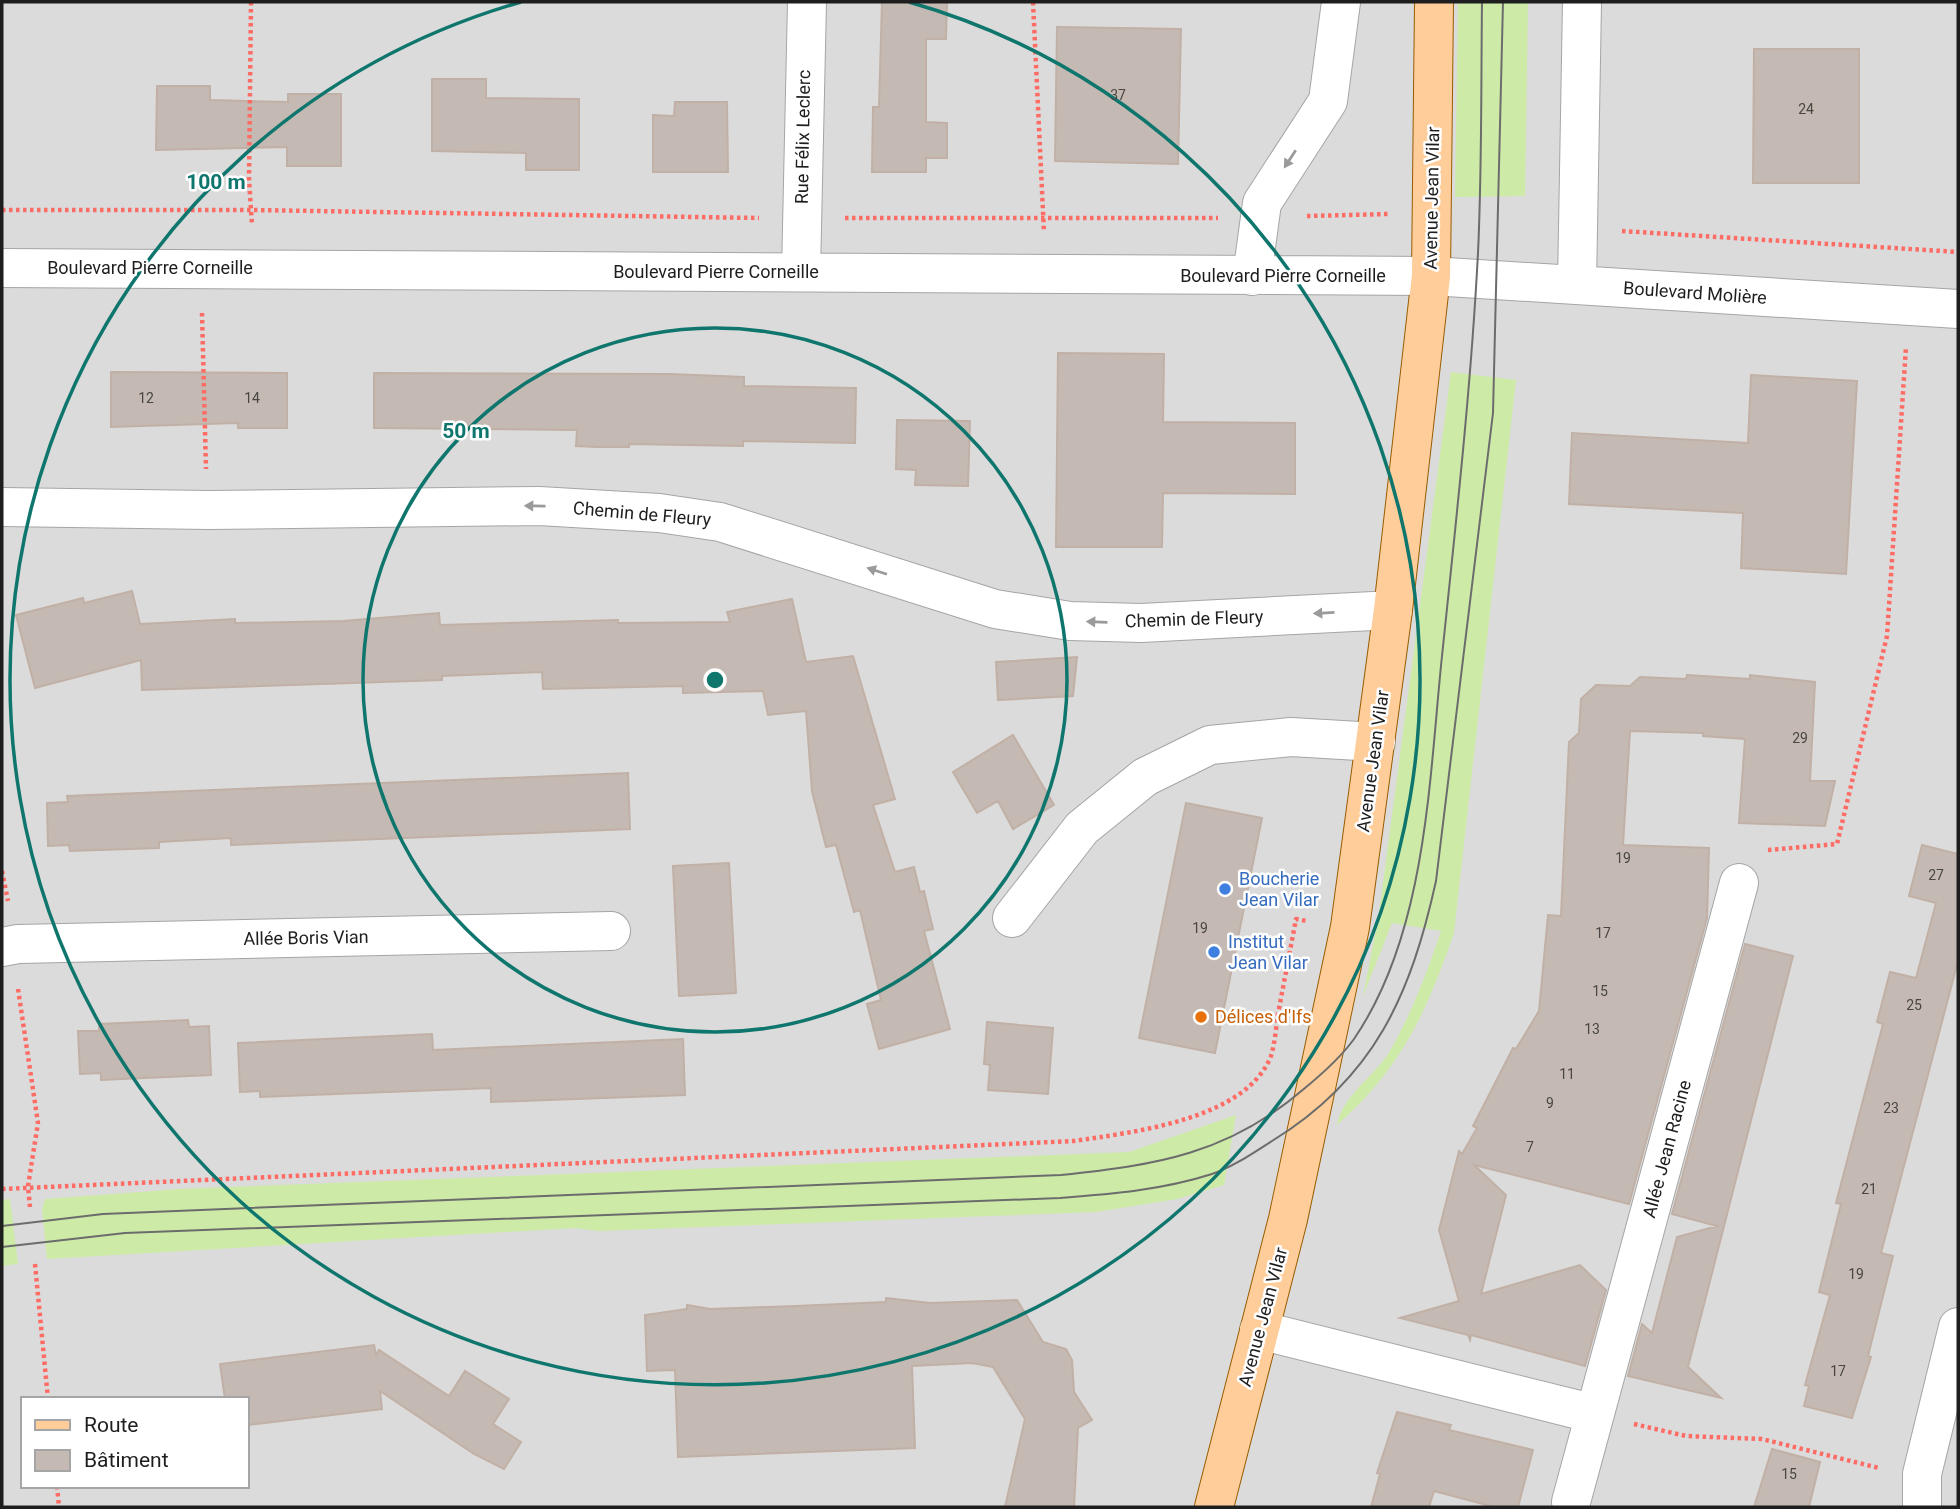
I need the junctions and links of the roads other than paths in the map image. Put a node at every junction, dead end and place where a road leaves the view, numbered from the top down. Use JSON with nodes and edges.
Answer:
{"nodes":[{"id":1,"x":807,"y":2,"type":"edge"},
{"id":2,"x":1340,"y":2,"type":"edge"},
{"id":3,"x":1434,"y":2,"type":"edge"},
{"id":4,"x":1582,"y":2,"type":"edge"},
{"id":5,"x":2,"y":268,"type":"edge"},
{"id":6,"x":801,"y":272,"type":"junction"},
{"id":7,"x":1252,"y":276,"type":"junction"},
{"id":8,"x":1431,"y":276,"type":"junction"},
{"id":9,"x":1577,"y":285,"type":"junction"},
{"id":10,"x":1958,"y":309,"type":"edge"},
{"id":11,"x":2,"y":507,"type":"edge"},
{"id":12,"x":1393,"y":610,"type":"junction"},
{"id":13,"x":1376,"y":742,"type":"junction"},
{"id":14,"x":1739,"y":883,"type":"road end"},
{"id":15,"x":1012,"y":918,"type":"dead end"},
{"id":16,"x":611,"y":931,"type":"dead end"},
{"id":17,"x":10,"y":946,"type":"edge"},
{"id":18,"x":1958,"y":1327,"type":"edge"},
{"id":19,"x":1259,"y":1330,"type":"junction"},
{"id":20,"x":1595,"y":1414,"type":"junction"},
{"id":21,"x":1922,"y":1491,"type":"edge"},
{"id":22,"x":1571,"y":1502,"type":"dead end"},
{"id":23,"x":1213,"y":1507,"type":"edge"}],
"edges":[{"from":1,"to":6,"type":"street","name":"Rue Félix Leclerc"},
{"from":2,"to":7,"type":"street","one_way":true},
{"from":3,"to":8,"type":"main road","name":"Avenue Jean Vilar"},
{"from":4,"to":9,"type":"street"},
{"from":5,"to":6,"type":"street","name":"Boulevard Pierre Corneille"},
{"from":6,"to":7,"type":"street","name":"Boulevard Pierre Corneille"},
{"from":7,"to":8,"type":"street","name":"Boulevard Pierre Corneille"},
{"from":8,"to":9,"type":"street","name":"Boulevard Molière"},
{"from":8,"to":12,"type":"main road","name":"Avenue Jean Vilar"},
{"from":9,"to":10,"type":"street","name":"Boulevard Molière"},
{"from":12,"to":11,"type":"street","name":"Chemin de Fleury","one_way":true},
{"from":12,"to":13,"type":"main road","name":"Avenue Jean Vilar"},
{"from":13,"to":15,"type":"street"},
{"from":13,"to":19,"type":"main road","name":"Avenue Jean Vilar"},
{"from":14,"to":20,"type":"street","name":"Allée Jean Racine"},
{"from":16,"to":17,"type":"street","name":"Allée Boris Vian"},
{"from":18,"to":21,"type":"street"},
{"from":19,"to":20,"type":"street"},
{"from":19,"to":23,"type":"main road","name":"Avenue Jean Vilar"},
{"from":20,"to":22,"type":"street","name":"Allée Jean Racine"}]}
